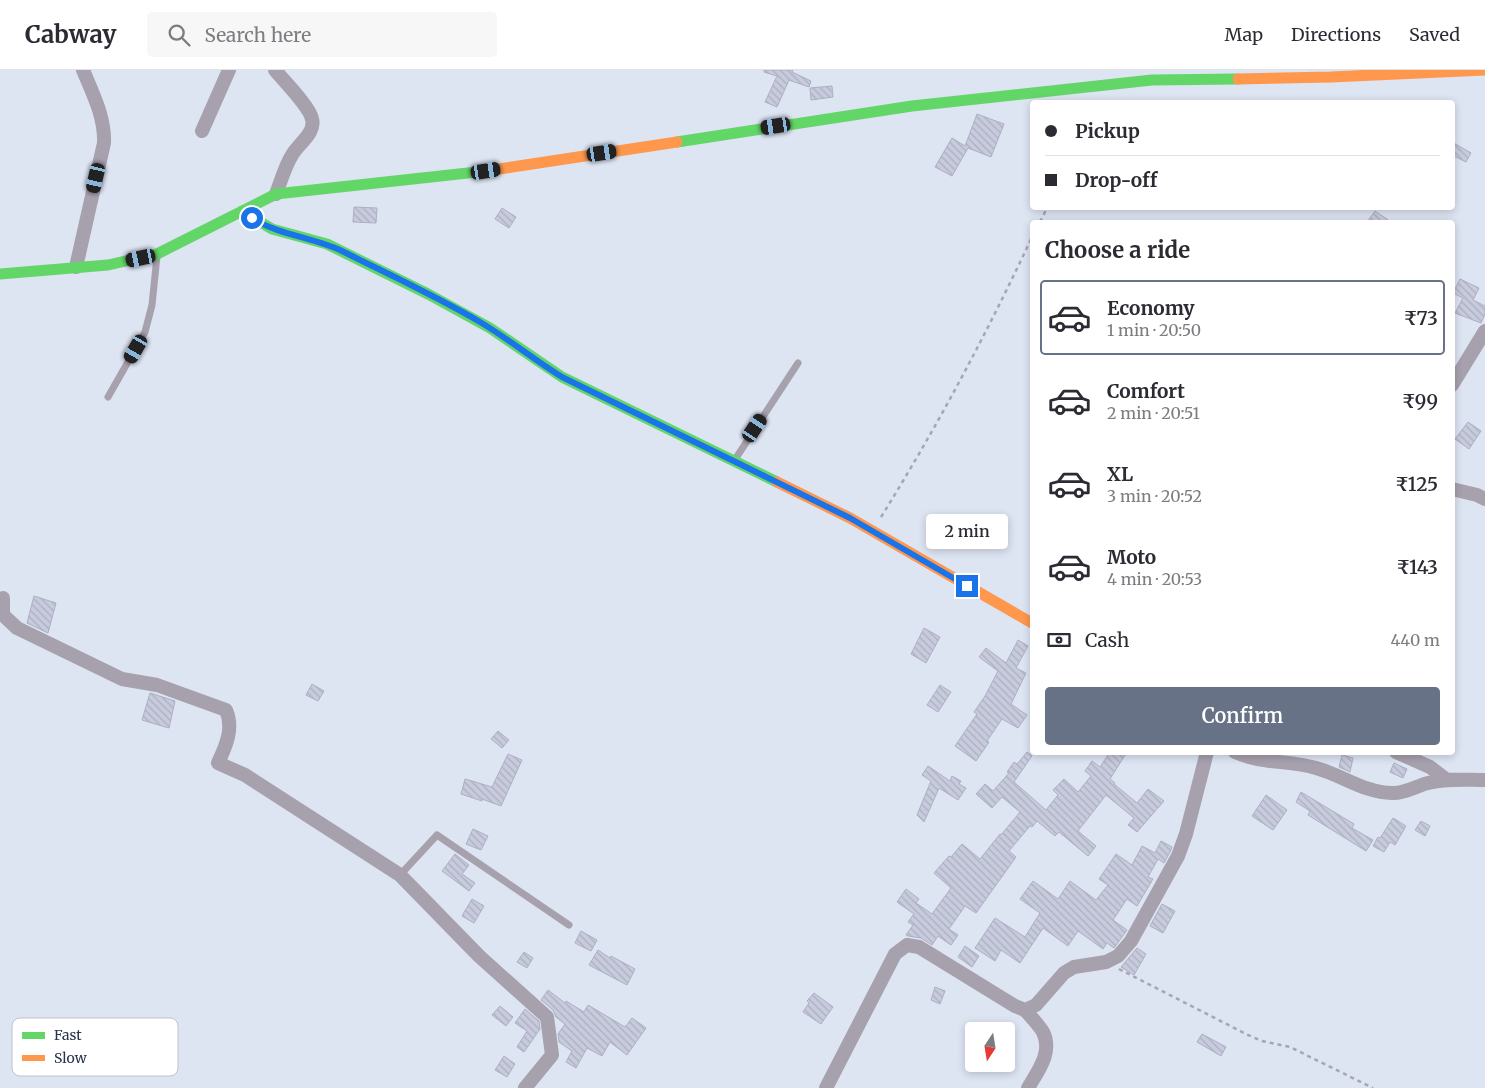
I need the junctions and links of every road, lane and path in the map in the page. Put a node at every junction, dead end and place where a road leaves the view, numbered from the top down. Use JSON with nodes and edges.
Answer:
{"nodes":[{"id":1,"x":83,"y":70,"type":"edge"},
{"id":2,"x":229,"y":70,"type":"edge"},
{"id":3,"x":275,"y":70,"type":"edge"},
{"id":4,"x":1485,"y":70,"type":"edge"},
{"id":5,"x":202,"y":131,"type":"dead end"},
{"id":6,"x":276,"y":194,"type":"junction"},
{"id":7,"x":242,"y":211,"type":"junction"},
{"id":8,"x":1030,"y":241,"type":"edge"},
{"id":9,"x":157,"y":254,"type":"junction"},
{"id":10,"x":76,"y":267,"type":"junction"},
{"id":11,"x":0,"y":274,"type":"edge"},
{"id":12,"x":1485,"y":331,"type":"edge"},
{"id":13,"x":798,"y":363,"type":"dead end"},
{"id":14,"x":1455,"y":380,"type":"edge"},
{"id":15,"x":108,"y":397,"type":"dead end"},
{"id":16,"x":734,"y":461,"type":"junction"},
{"id":17,"x":1455,"y":490,"type":"edge"},
{"id":18,"x":1485,"y":499,"type":"edge"},
{"id":19,"x":872,"y":531,"type":"junction"},
{"id":20,"x":3,"y":598,"type":"dead end"},
{"id":21,"x":1030,"y":622,"type":"edge"},
{"id":22,"x":1206,"y":755,"type":"edge"},
{"id":23,"x":1242,"y":755,"type":"edge"},
{"id":24,"x":1403,"y":755,"type":"edge"},
{"id":25,"x":1447,"y":780,"type":"junction"},
{"id":26,"x":1485,"y":780,"type":"edge"},
{"id":27,"x":400,"y":874,"type":"junction"},
{"id":28,"x":569,"y":924,"type":"dead end"},
{"id":29,"x":1106,"y":962,"type":"junction"},
{"id":30,"x":1025,"y":1010,"type":"junction"},
{"id":31,"x":525,"y":1088,"type":"edge"},
{"id":32,"x":826,"y":1088,"type":"edge"},
{"id":33,"x":1028,"y":1088,"type":"edge"},
{"id":34,"x":1373,"y":1088,"type":"edge"}],
"edges":[{"from":1,"to":10,"type":"street"},
{"from":2,"to":5,"type":"street"},
{"from":3,"to":6,"type":"street"},
{"from":4,"to":6,"type":"main road"},
{"from":6,"to":7,"type":"main road"},
{"from":7,"to":9,"type":"main road"},
{"from":7,"to":16,"type":"main road"},
{"from":8,"to":19,"type":"path"},
{"from":9,"to":10,"type":"main road"},
{"from":9,"to":15,"type":"lane"},
{"from":10,"to":11,"type":"main road"},
{"from":12,"to":14,"type":"street"},
{"from":13,"to":16,"type":"lane"},
{"from":16,"to":19,"type":"main road"},
{"from":17,"to":18,"type":"street"},
{"from":19,"to":21,"type":"main road"},
{"from":20,"to":27,"type":"street"},
{"from":22,"to":29,"type":"street"},
{"from":23,"to":25,"type":"street"},
{"from":24,"to":25,"type":"street"},
{"from":25,"to":26,"type":"street"},
{"from":27,"to":28,"type":"lane"},
{"from":27,"to":31,"type":"street"},
{"from":29,"to":30,"type":"street"},
{"from":29,"to":34,"type":"path"},
{"from":30,"to":32,"type":"street"},
{"from":30,"to":33,"type":"street"}]}
